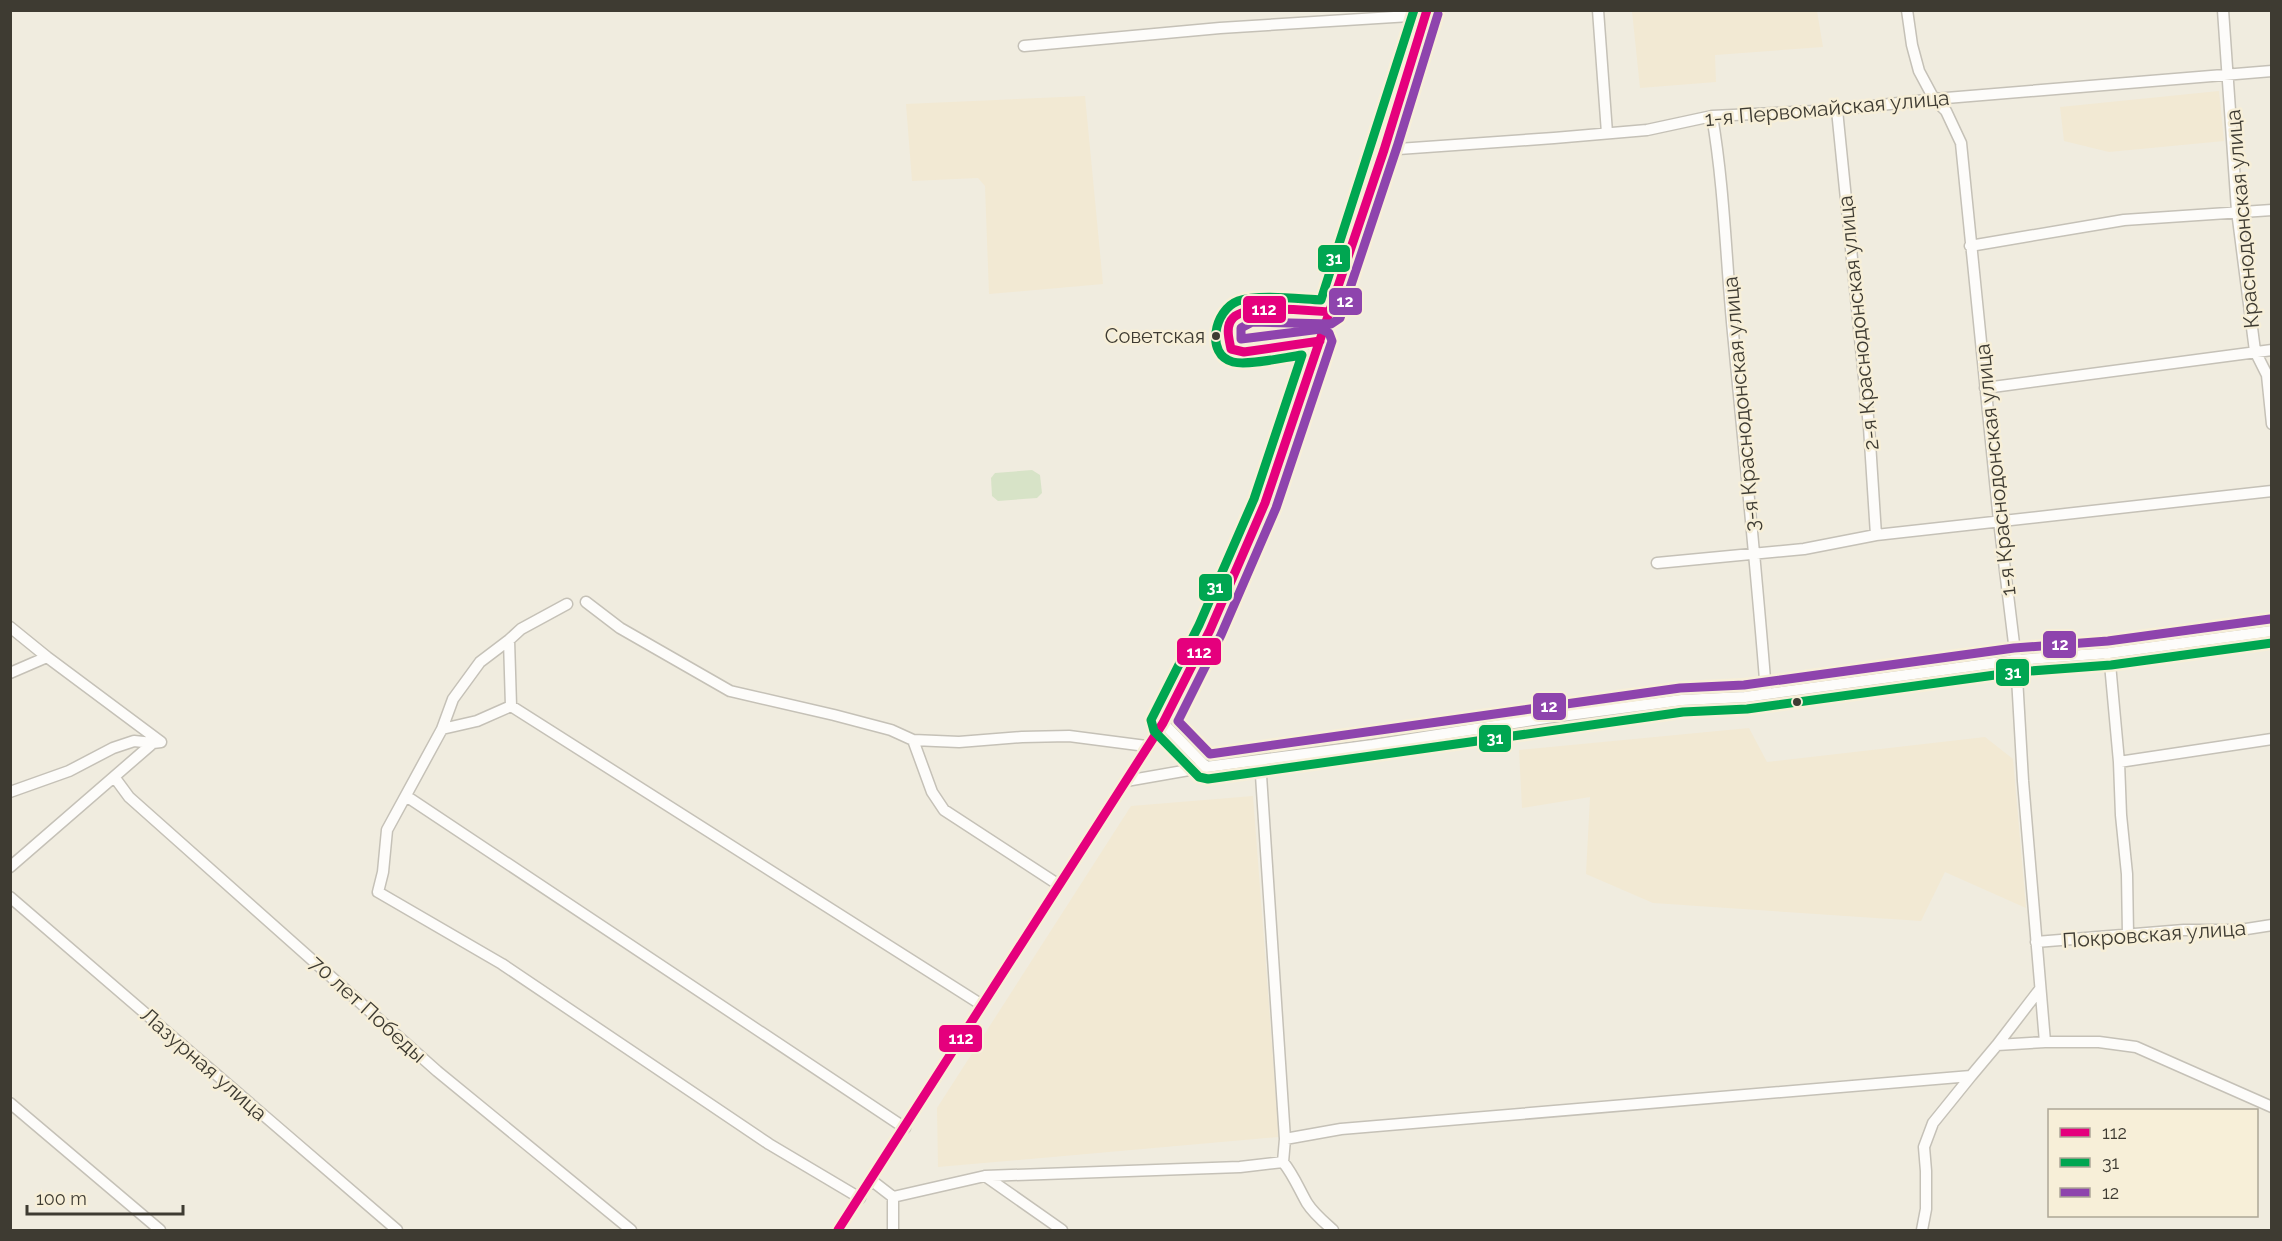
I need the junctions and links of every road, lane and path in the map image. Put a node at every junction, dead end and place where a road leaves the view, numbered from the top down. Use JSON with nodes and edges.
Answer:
{"nodes":[{"id":1,"x":1598,"y":10,"type":"edge"},
{"id":2,"x":1907,"y":10,"type":"edge"},
{"id":3,"x":2223,"y":10,"type":"edge"},
{"id":4,"x":1427,"y":13,"type":"edge"},
{"id":5,"x":1024,"y":46,"type":"dead end"},
{"id":6,"x":2271,"y":71,"type":"edge"},
{"id":7,"x":2229,"y":75,"type":"junction"},
{"id":8,"x":1934,"y":99,"type":"junction"},
{"id":9,"x":1837,"y":110,"type":"junction"},
{"id":10,"x":1712,"y":116,"type":"junction"},
{"id":11,"x":1607,"y":133,"type":"junction"},
{"id":12,"x":1384,"y":150,"type":"junction"},
{"id":13,"x":2271,"y":210,"type":"edge"},
{"id":14,"x":2237,"y":211,"type":"junction"},
{"id":15,"x":1970,"y":246,"type":"junction"},
{"id":16,"x":1330,"y":312,"type":"junction"},
{"id":17,"x":1320,"y":341,"type":"junction"},
{"id":18,"x":2271,"y":350,"type":"edge"},
{"id":19,"x":2254,"y":351,"type":"junction"},
{"id":20,"x":1985,"y":388,"type":"junction"},
{"id":21,"x":2271,"y":424,"type":"edge"},
{"id":22,"x":2271,"y":491,"type":"edge"},
{"id":23,"x":1999,"y":521,"type":"junction"},
{"id":24,"x":1876,"y":535,"type":"junction"},
{"id":25,"x":1756,"y":555,"type":"junction"},
{"id":26,"x":1657,"y":563,"type":"dead end"},
{"id":27,"x":586,"y":602,"type":"dead end"},
{"id":28,"x":567,"y":604,"type":"dead end"},
{"id":29,"x":10,"y":627,"type":"edge"},
{"id":30,"x":2271,"y":631,"type":"edge"},
{"id":31,"x":509,"y":640,"type":"junction"},
{"id":32,"x":2109,"y":653,"type":"junction"},
{"id":33,"x":47,"y":657,"type":"junction"},
{"id":34,"x":2016,"y":660,"type":"junction"},
{"id":35,"x":10,"y":673,"type":"edge"},
{"id":36,"x":1766,"y":692,"type":"junction"},
{"id":37,"x":511,"y":706,"type":"junction"},
{"id":38,"x":1163,"y":723,"type":"junction"},
{"id":39,"x":442,"y":729,"type":"junction"},
{"id":40,"x":2271,"y":739,"type":"edge"},
{"id":41,"x":913,"y":740,"type":"junction"},
{"id":42,"x":157,"y":742,"type":"junction"},
{"id":43,"x":1146,"y":746,"type":"junction"},
{"id":44,"x":1260,"y":760,"type":"junction"},
{"id":45,"x":2119,"y":762,"type":"junction"},
{"id":46,"x":1206,"y":767,"type":"junction"},
{"id":47,"x":115,"y":778,"type":"junction"},
{"id":48,"x":1126,"y":782,"type":"junction"},
{"id":49,"x":10,"y":792,"type":"edge"},
{"id":50,"x":406,"y":796,"type":"junction"},
{"id":51,"x":10,"y":867,"type":"edge"},
{"id":52,"x":1059,"y":885,"type":"junction"},
{"id":53,"x":10,"y":897,"type":"edge"},
{"id":54,"x":2271,"y":925,"type":"edge"},
{"id":55,"x":2128,"y":935,"type":"junction"},
{"id":56,"x":2036,"y":942,"type":"junction"},
{"id":57,"x":2040,"y":989,"type":"junction"},
{"id":58,"x":982,"y":1005,"type":"junction"},
{"id":59,"x":2045,"y":1042,"type":"junction"},
{"id":60,"x":1997,"y":1045,"type":"junction"},
{"id":61,"x":1971,"y":1076,"type":"junction"},
{"id":62,"x":10,"y":1103,"type":"edge"},
{"id":63,"x":2271,"y":1107,"type":"edge"},
{"id":64,"x":905,"y":1128,"type":"junction"},
{"id":65,"x":1285,"y":1139,"type":"junction"},
{"id":66,"x":1283,"y":1162,"type":"junction"},
{"id":67,"x":985,"y":1176,"type":"junction"},
{"id":68,"x":871,"y":1180,"type":"junction"},
{"id":69,"x":893,"y":1197,"type":"junction"},
{"id":70,"x":860,"y":1198,"type":"junction"},
{"id":71,"x":160,"y":1230,"type":"edge"},
{"id":72,"x":397,"y":1230,"type":"edge"},
{"id":73,"x":631,"y":1230,"type":"edge"},
{"id":74,"x":838,"y":1230,"type":"edge"},
{"id":75,"x":892,"y":1230,"type":"edge"},
{"id":76,"x":1062,"y":1230,"type":"edge"},
{"id":77,"x":1334,"y":1230,"type":"edge"},
{"id":78,"x":1922,"y":1230,"type":"edge"}],
"edges":[{"from":1,"to":11,"type":"street"},
{"from":2,"to":8,"type":"street","name":"1-я Краснодонская улица"},
{"from":3,"to":7,"type":"street","name":"Краснодонская улица"},
{"from":4,"to":5,"type":"street"},
{"from":4,"to":12,"type":"street"},
{"from":6,"to":7,"type":"street","name":"1-я Первомайская улица"},
{"from":7,"to":8,"type":"street","name":"1-я Первомайская улица"},
{"from":7,"to":14,"type":"street","name":"Краснодонская улица"},
{"from":8,"to":9,"type":"street","name":"1-я Первомайская улица"},
{"from":8,"to":15,"type":"street","name":"1-я Краснодонская улица"},
{"from":9,"to":10,"type":"street","name":"1-я Первомайская улица"},
{"from":9,"to":24,"type":"street","name":"2-я Краснодонская улица"},
{"from":10,"to":11,"type":"street","name":"1-я Первомайская улица"},
{"from":10,"to":25,"type":"street","name":"3-я Краснодонская улица"},
{"from":11,"to":12,"type":"street","name":"1-я Первомайская улица"},
{"from":12,"to":16,"type":"street"},
{"from":13,"to":14,"type":"street"},
{"from":14,"to":15,"type":"street"},
{"from":14,"to":19,"type":"street","name":"Краснодонская улица"},
{"from":15,"to":20,"type":"street","name":"1-я Краснодонская улица"},
{"from":16,"to":17,"type":"street"},
{"from":16,"to":17,"type":"street"},
{"from":17,"to":38,"type":"street"},
{"from":18,"to":19,"type":"street"},
{"from":19,"to":20,"type":"street"},
{"from":19,"to":21,"type":"street","name":"Краснодонская улица"},
{"from":20,"to":23,"type":"street","name":"1-я Краснодонская улица"},
{"from":22,"to":23,"type":"street"},
{"from":23,"to":24,"type":"street"},
{"from":23,"to":34,"type":"street","name":"1-я Краснодонская улица"},
{"from":24,"to":25,"type":"street"},
{"from":25,"to":26,"type":"street"},
{"from":25,"to":36,"type":"street","name":"3-я Краснодонская улица"},
{"from":27,"to":41,"type":"street"},
{"from":28,"to":31,"type":"street"},
{"from":29,"to":33,"type":"street"},
{"from":30,"to":32,"type":"street"},
{"from":31,"to":37,"type":"street"},
{"from":31,"to":39,"type":"street"},
{"from":32,"to":34,"type":"street"},
{"from":32,"to":45,"type":"street"},
{"from":33,"to":35,"type":"street"},
{"from":33,"to":42,"type":"street"},
{"from":34,"to":36,"type":"street"},
{"from":34,"to":56,"type":"street","name":"1-я Краснодонская улица"},
{"from":36,"to":44,"type":"street"},
{"from":37,"to":39,"type":"street"},
{"from":37,"to":58,"type":"street"},
{"from":38,"to":43,"type":"street"},
{"from":38,"to":46,"type":"street"},
{"from":39,"to":50,"type":"street"},
{"from":40,"to":45,"type":"street"},
{"from":41,"to":43,"type":"street"},
{"from":41,"to":52,"type":"street"},
{"from":42,"to":47,"type":"street"},
{"from":42,"to":49,"type":"street"},
{"from":43,"to":48,"type":"street"},
{"from":44,"to":46,"type":"street"},
{"from":44,"to":65,"type":"street"},
{"from":45,"to":55,"type":"street"},
{"from":46,"to":48,"type":"street"},
{"from":47,"to":51,"type":"street"},
{"from":47,"to":73,"type":"street","name":"70 лет Победы"},
{"from":48,"to":52,"type":"street"},
{"from":50,"to":64,"type":"street"},
{"from":50,"to":70,"type":"street"},
{"from":52,"to":58,"type":"street"},
{"from":53,"to":72,"type":"street","name":"Лазурная улица"},
{"from":54,"to":55,"type":"street","name":"Покровская улица"},
{"from":55,"to":56,"type":"street","name":"Покровская улица"},
{"from":56,"to":57,"type":"street","name":"1-я Краснодонская улица"},
{"from":57,"to":59,"type":"street","name":"1-я Краснодонская улица"},
{"from":57,"to":60,"type":"street"},
{"from":58,"to":64,"type":"street"},
{"from":59,"to":60,"type":"street"},
{"from":59,"to":63,"type":"street"},
{"from":60,"to":61,"type":"street"},
{"from":61,"to":65,"type":"street"},
{"from":61,"to":78,"type":"street"},
{"from":62,"to":71,"type":"street"},
{"from":64,"to":68,"type":"street"},
{"from":65,"to":66,"type":"street"},
{"from":66,"to":67,"type":"street"},
{"from":66,"to":77,"type":"street"},
{"from":67,"to":69,"type":"street"},
{"from":67,"to":76,"type":"street"},
{"from":68,"to":69,"type":"street"},
{"from":68,"to":70,"type":"street"},
{"from":69,"to":75,"type":"street"},
{"from":70,"to":74,"type":"street"}]}
